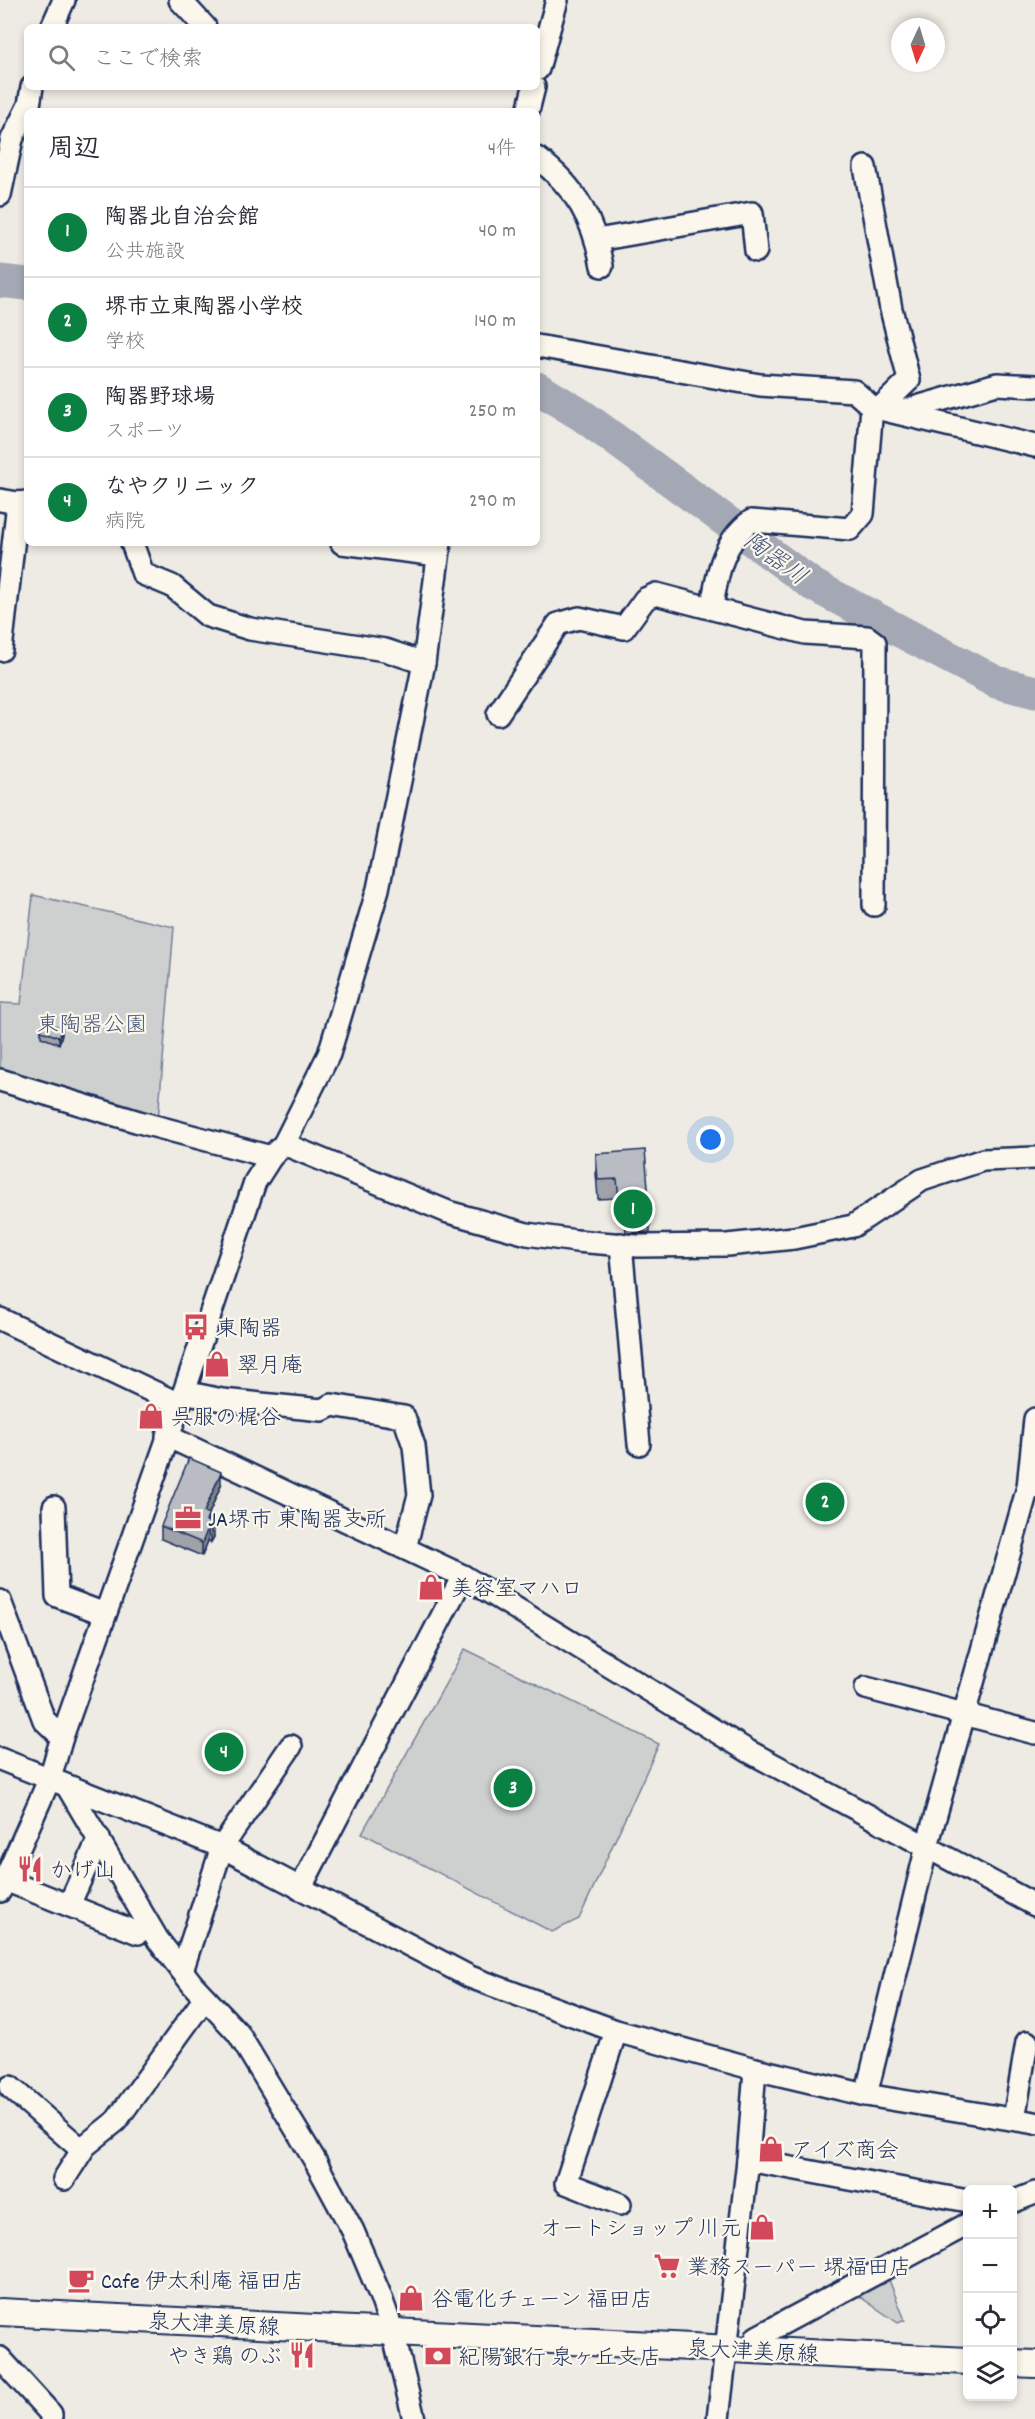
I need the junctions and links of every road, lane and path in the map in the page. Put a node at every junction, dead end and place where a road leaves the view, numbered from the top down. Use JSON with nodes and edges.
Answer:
{"nodes":[{"id":1,"x":64,"y":0,"type":"edge"},
{"id":2,"x":180,"y":0,"type":"edge"},
{"id":3,"x":557,"y":0,"type":"edge"},
{"id":4,"x":53,"y":24,"type":"edge"},
{"id":5,"x":202,"y":24,"type":"edge"},
{"id":6,"x":540,"y":64,"type":"edge"},
{"id":7,"x":32,"y":90,"type":"edge"},
{"id":8,"x":533,"y":90,"type":"edge"},
{"id":9,"x":27,"y":108,"type":"edge"},
{"id":10,"x":529,"y":108,"type":"edge"},
{"id":11,"x":24,"y":112,"type":"edge"},
{"id":12,"x":6,"y":136,"type":"edge"},
{"id":13,"x":540,"y":160,"type":"edge"},
{"id":14,"x":865,"y":167,"type":"dead end"},
{"id":15,"x":0,"y":195,"type":"edge"},
{"id":16,"x":597,"y":240,"type":"junction"},
{"id":17,"x":756,"y":251,"type":"dead end"},
{"id":18,"x":602,"y":266,"type":"dead end"},
{"id":19,"x":540,"y":347,"type":"edge"},
{"id":20,"x":1035,"y":386,"type":"edge"},
{"id":21,"x":882,"y":410,"type":"junction"},
{"id":22,"x":1035,"y":446,"type":"edge"},
{"id":23,"x":15,"y":502,"type":"edge"},
{"id":24,"x":133,"y":546,"type":"edge"},
{"id":25,"x":390,"y":546,"type":"edge"},
{"id":26,"x":439,"y":549,"type":"edge"},
{"id":27,"x":5,"y":589,"type":"edge"},
{"id":28,"x":712,"y":607,"type":"junction"},
{"id":29,"x":1,"y":650,"type":"edge"},
{"id":30,"x":424,"y":663,"type":"junction"},
{"id":31,"x":498,"y":714,"type":"dead end"},
{"id":32,"x":874,"y":905,"type":"dead end"},
{"id":33,"x":0,"y":1080,"type":"edge"},
{"id":34,"x":277,"y":1151,"type":"junction"},
{"id":35,"x":1035,"y":1158,"type":"edge"},
{"id":36,"x":621,"y":1244,"type":"junction"},
{"id":37,"x":0,"y":1319,"type":"edge"},
{"id":38,"x":182,"y":1398,"type":"junction"},
{"id":39,"x":1035,"y":1419,"type":"edge"},
{"id":40,"x":167,"y":1436,"type":"junction"},
{"id":41,"x":639,"y":1444,"type":"dead end"},
{"id":42,"x":1031,"y":1487,"type":"edge"},
{"id":43,"x":54,"y":1507,"type":"dead end"},
{"id":44,"x":405,"y":1548,"type":"junction"},
{"id":45,"x":463,"y":1576,"type":"junction"},
{"id":46,"x":0,"y":1601,"type":"edge"},
{"id":47,"x":105,"y":1614,"type":"junction"},
{"id":48,"x":866,"y":1688,"type":"dead end"},
{"id":49,"x":964,"y":1715,"type":"junction"},
{"id":50,"x":1035,"y":1733,"type":"edge"},
{"id":51,"x":62,"y":1737,"type":"junction"},
{"id":52,"x":291,"y":1746,"type":"dead end"},
{"id":53,"x":0,"y":1759,"type":"edge"},
{"id":54,"x":59,"y":1782,"type":"junction"},
{"id":55,"x":99,"y":1838,"type":"junction"},
{"id":56,"x":927,"y":1846,"type":"junction"},
{"id":57,"x":222,"y":1847,"type":"junction"},
{"id":58,"x":2,"y":1885,"type":"edge"},
{"id":59,"x":300,"y":1889,"type":"junction"},
{"id":60,"x":69,"y":1905,"type":"junction"},
{"id":61,"x":1035,"y":1905,"type":"edge"},
{"id":62,"x":138,"y":1933,"type":"dead end"},
{"id":63,"x":182,"y":1971,"type":"junction"},
{"id":64,"x":205,"y":1998,"type":"junction"},
{"id":65,"x":616,"y":2031,"type":"junction"},
{"id":66,"x":1027,"y":2042,"type":"dead end"},
{"id":67,"x":755,"y":2069,"type":"junction"},
{"id":68,"x":10,"y":2087,"type":"dead end"},
{"id":69,"x":866,"y":2095,"type":"junction"},
{"id":70,"x":1025,"y":2121,"type":"edge"},
{"id":71,"x":82,"y":2150,"type":"junction"},
{"id":72,"x":748,"y":2160,"type":"junction"},
{"id":73,"x":64,"y":2179,"type":"dead end"},
{"id":74,"x":1035,"y":2193,"type":"edge"},
{"id":75,"x":963,"y":2200,"type":"edge"},
{"id":76,"x":1017,"y":2200,"type":"edge"},
{"id":77,"x":620,"y":2204,"type":"dead end"},
{"id":78,"x":963,"y":2227,"type":"edge"},
{"id":79,"x":0,"y":2312,"type":"edge"},
{"id":80,"x":393,"y":2332,"type":"junction"},
{"id":81,"x":726,"y":2349,"type":"junction"},
{"id":82,"x":755,"y":2351,"type":"junction"},
{"id":83,"x":0,"y":2358,"type":"edge"},
{"id":84,"x":963,"y":2361,"type":"edge"},
{"id":85,"x":1017,"y":2363,"type":"edge"},
{"id":86,"x":1035,"y":2364,"type":"edge"},
{"id":87,"x":51,"y":2419,"type":"edge"},
{"id":88,"x":414,"y":2419,"type":"edge"},
{"id":89,"x":718,"y":2419,"type":"edge"}],
"edges":[{"from":1,"to":4,"type":"street"},
{"from":2,"to":5,"type":"street"},
{"from":3,"to":6,"type":"street"},
{"from":7,"to":9,"type":"street"},
{"from":8,"to":10,"type":"street"},
{"from":11,"to":12,"type":"street"},
{"from":12,"to":15,"type":"street"},
{"from":13,"to":16,"type":"street"},
{"from":14,"to":21,"type":"street"},
{"from":16,"to":17,"type":"street"},
{"from":16,"to":18,"type":"street"},
{"from":19,"to":21,"type":"street"},
{"from":20,"to":21,"type":"street"},
{"from":21,"to":22,"type":"street"},
{"from":21,"to":28,"type":"street"},
{"from":23,"to":27,"type":"street"},
{"from":24,"to":30,"type":"street"},
{"from":25,"to":26,"type":"street"},
{"from":26,"to":30,"type":"street"},
{"from":27,"to":29,"type":"street"},
{"from":28,"to":31,"type":"street"},
{"from":28,"to":32,"type":"street"},
{"from":30,"to":34,"type":"street"},
{"from":33,"to":34,"type":"street"},
{"from":34,"to":36,"type":"street"},
{"from":34,"to":38,"type":"street"},
{"from":35,"to":36,"type":"street"},
{"from":36,"to":41,"type":"street"},
{"from":37,"to":38,"type":"street"},
{"from":38,"to":40,"type":"street"},
{"from":38,"to":44,"type":"street"},
{"from":39,"to":42,"type":"street"},
{"from":40,"to":44,"type":"street"},
{"from":40,"to":47,"type":"street"},
{"from":42,"to":49,"type":"street"},
{"from":43,"to":47,"type":"street"},
{"from":44,"to":45,"type":"street"},
{"from":45,"to":56,"type":"street"},
{"from":45,"to":59,"type":"street"},
{"from":46,"to":51,"type":"street"},
{"from":47,"to":51,"type":"street"},
{"from":48,"to":49,"type":"street"},
{"from":49,"to":50,"type":"street"},
{"from":49,"to":56,"type":"street"},
{"from":51,"to":54,"type":"street"},
{"from":52,"to":57,"type":"street"},
{"from":53,"to":54,"type":"street"},
{"from":54,"to":55,"type":"street"},
{"from":54,"to":57,"type":"street"},
{"from":54,"to":58,"type":"street"},
{"from":55,"to":60,"type":"street"},
{"from":55,"to":63,"type":"street"},
{"from":56,"to":61,"type":"street"},
{"from":56,"to":69,"type":"street"},
{"from":57,"to":59,"type":"street"},
{"from":57,"to":63,"type":"street"},
{"from":58,"to":60,"type":"street"},
{"from":59,"to":65,"type":"street"},
{"from":60,"to":62,"type":"street"},
{"from":63,"to":64,"type":"street"},
{"from":64,"to":71,"type":"street"},
{"from":64,"to":80,"type":"street"},
{"from":65,"to":67,"type":"street"},
{"from":65,"to":77,"type":"street"},
{"from":66,"to":70,"type":"street"},
{"from":67,"to":69,"type":"street"},
{"from":67,"to":72,"type":"street"},
{"from":68,"to":71,"type":"street"},
{"from":69,"to":70,"type":"street"},
{"from":71,"to":73,"type":"street"},
{"from":72,"to":75,"type":"street"},
{"from":72,"to":81,"type":"street"},
{"from":74,"to":76,"type":"street"},
{"from":78,"to":82,"type":"street"},
{"from":79,"to":80,"type":"main road","name":"泉大津美原線"},
{"from":80,"to":81,"type":"main road","name":"泉大津美原線"},
{"from":80,"to":88,"type":"street"},
{"from":81,"to":82,"type":"main road","name":"泉大津美原線"},
{"from":81,"to":89,"type":"street"},
{"from":82,"to":84,"type":"main road","name":"泉大津美原線"},
{"from":83,"to":87,"type":"street"},
{"from":85,"to":86,"type":"main road"}]}
